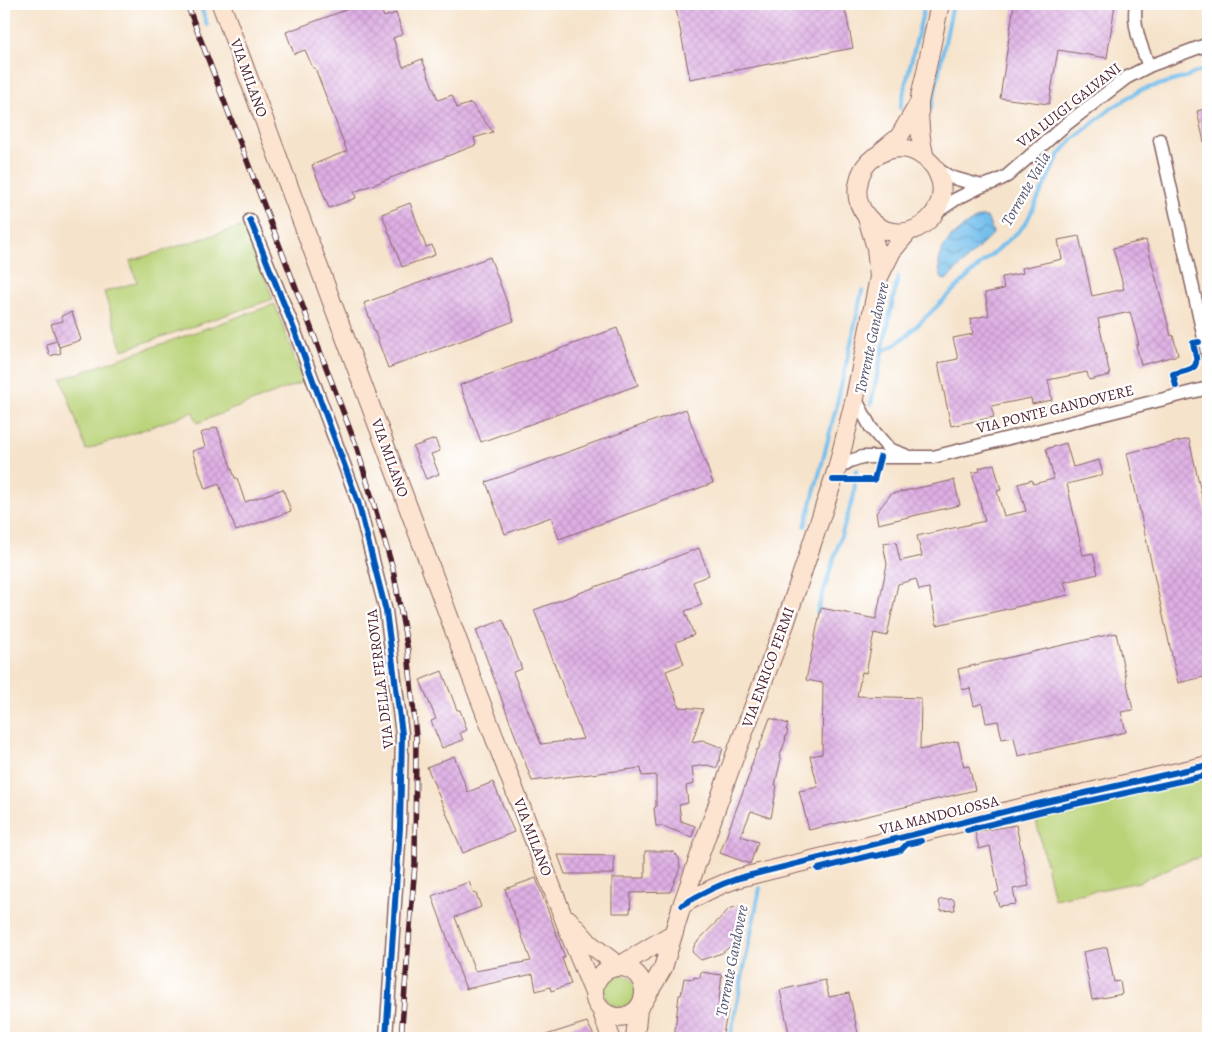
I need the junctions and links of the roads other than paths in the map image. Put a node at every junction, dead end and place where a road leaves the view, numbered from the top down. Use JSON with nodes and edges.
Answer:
{"nodes":[{"id":1,"x":222,"y":4,"type":"edge"},
{"id":2,"x":940,"y":4,"type":"edge"},
{"id":3,"x":1136,"y":4,"type":"edge"},
{"id":4,"x":1208,"y":44,"type":"edge"},
{"id":5,"x":1148,"y":66,"type":"junction"},
{"id":6,"x":919,"y":102,"type":"junction"},
{"id":7,"x":1160,"y":140,"type":"dead end"},
{"id":8,"x":880,"y":153,"type":"junction"},
{"id":9,"x":930,"y":162,"type":"junction"},
{"id":10,"x":982,"y":186,"type":"junction"},
{"id":11,"x":934,"y":214,"type":"junction"},
{"id":12,"x":867,"y":218,"type":"junction"},
{"id":13,"x":250,"y":220,"type":"dead end"},
{"id":14,"x":908,"y":232,"type":"junction"},
{"id":15,"x":879,"y":277,"type":"junction"},
{"id":16,"x":1208,"y":356,"type":"edge"},
{"id":17,"x":1208,"y":388,"type":"edge"},
{"id":18,"x":855,"y":398,"type":"junction"},
{"id":19,"x":909,"y":458,"type":"junction"},
{"id":20,"x":836,"y":469,"type":"junction"},
{"id":21,"x":1208,"y":765,"type":"edge"},
{"id":22,"x":682,"y":905,"type":"junction"},
{"id":23,"x":561,"y":911,"type":"junction"},
{"id":24,"x":674,"y":933,"type":"junction"},
{"id":25,"x":619,"y":966,"type":"junction"},
{"id":26,"x":597,"y":1001,"type":"junction"},
{"id":27,"x":640,"y":1006,"type":"junction"},
{"id":28,"x":386,"y":1038,"type":"edge"},
{"id":29,"x":611,"y":1038,"type":"edge"},
{"id":30,"x":635,"y":1038,"type":"edge"}],
"edges":[{"from":1,"to":23,"type":"main road","name":"VIA MILANO"},
{"from":2,"to":6,"type":"main road"},
{"from":3,"to":5,"type":"street"},
{"from":4,"to":5,"type":"street","name":"VIA LUIGI GALVANI"},
{"from":5,"to":10,"type":"street","name":"VIA LUIGI GALVANI"},
{"from":6,"to":8,"type":"main road"},
{"from":6,"to":9,"type":"main road"},
{"from":7,"to":16,"type":"street"},
{"from":8,"to":9,"type":"main road"},
{"from":8,"to":12,"type":"main road"},
{"from":9,"to":10,"type":"street"},
{"from":9,"to":11,"type":"main road"},
{"from":10,"to":11,"type":"street","name":"VIA LUIGI GALVANI"},
{"from":11,"to":14,"type":"main road"},
{"from":12,"to":14,"type":"main road"},
{"from":12,"to":15,"type":"main road"},
{"from":13,"to":28,"type":"street","name":"VIA DELLA FERROVIA"},
{"from":14,"to":15,"type":"main road"},
{"from":15,"to":18,"type":"main road","name":"VIA ENRICO FERMI"},
{"from":17,"to":19,"type":"street","name":"VIA PONTE GANDOVERE"},
{"from":18,"to":19,"type":"street"},
{"from":18,"to":20,"type":"main road","name":"VIA ENRICO FERMI"},
{"from":19,"to":20,"type":"street","name":"VIA PONTE GANDOVERE"},
{"from":20,"to":22,"type":"main road","name":"VIA ENRICO FERMI"},
{"from":21,"to":22,"type":"main road","name":"VIA MANDOLOSSA"},
{"from":22,"to":24,"type":"main road","name":"VIA ENRICO FERMI"},
{"from":23,"to":25,"type":"main road","name":"VIA MILANO"},
{"from":23,"to":26,"type":"main road","name":"VIA MILANO"},
{"from":24,"to":25,"type":"main road"},
{"from":24,"to":27,"type":"main road","name":"VIA ENRICO FERMI"},
{"from":25,"to":26,"type":"main road"},
{"from":25,"to":27,"type":"main road"},
{"from":26,"to":27,"type":"main road"},
{"from":26,"to":29,"type":"main road","name":"VIA MILANO"},
{"from":27,"to":30,"type":"main road"}]}
